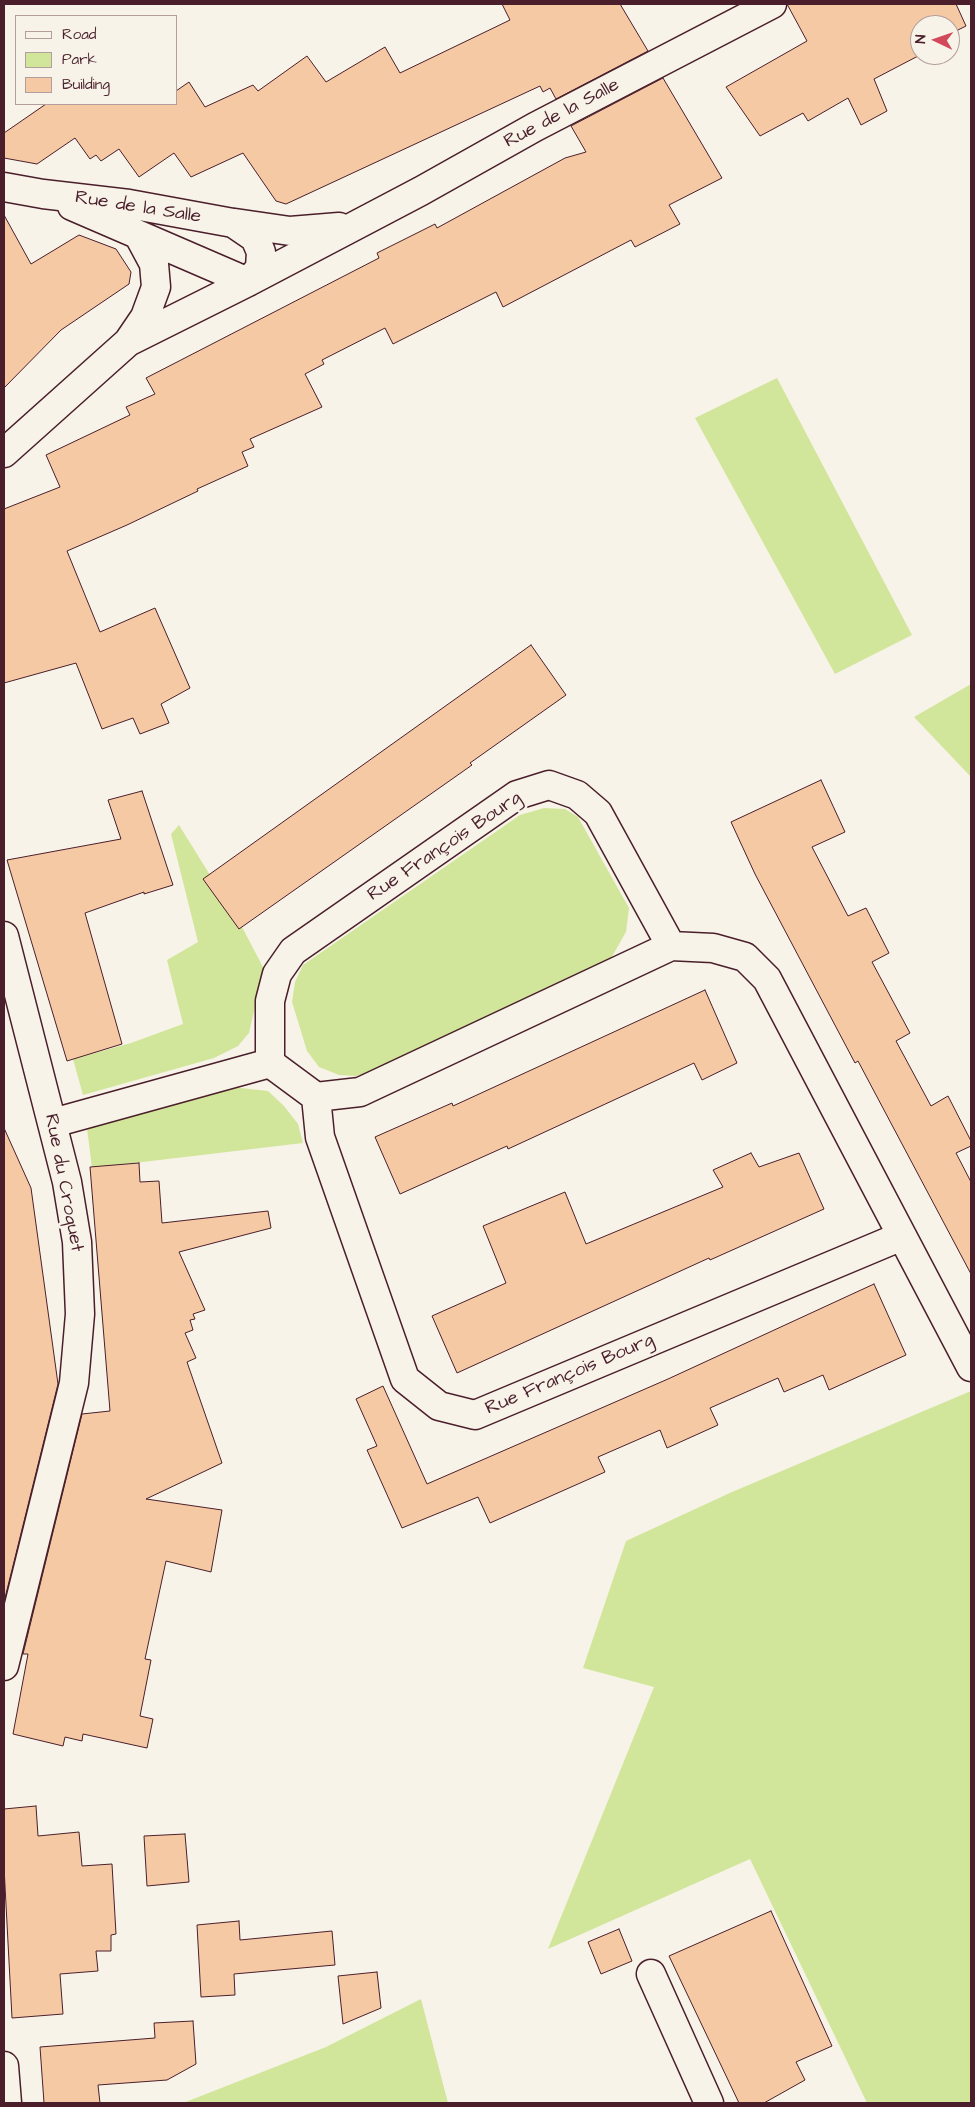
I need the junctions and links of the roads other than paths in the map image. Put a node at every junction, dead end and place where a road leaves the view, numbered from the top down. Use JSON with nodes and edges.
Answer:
{"nodes":[{"id":1,"x":772,"y":4,"type":"edge"},
{"id":2,"x":4,"y":187,"type":"edge"},
{"id":3,"x":43,"y":194,"type":"junction"},
{"id":4,"x":233,"y":223,"type":"junction"},
{"id":5,"x":352,"y":226,"type":"junction"},
{"id":6,"x":139,"y":236,"type":"junction"},
{"id":7,"x":248,"y":282,"type":"junction"},
{"id":8,"x":128,"y":342,"type":"junction"},
{"id":9,"x":4,"y":453,"type":"edge"},
{"id":10,"x":4,"y":936,"type":"edge"},
{"id":11,"x":671,"y":946,"type":"junction"},
{"id":12,"x":270,"y":1063,"type":"junction"},
{"id":13,"x":316,"y":1097,"type":"junction"},
{"id":14,"x":53,"y":1124,"type":"junction"},
{"id":15,"x":902,"y":1236,"type":"junction"},
{"id":16,"x":971,"y":1367,"type":"edge"},
{"id":17,"x":4,"y":1666,"type":"edge"},
{"id":18,"x":651,"y":1974,"type":"dead end"},
{"id":19,"x":4,"y":2066,"type":"edge"},
{"id":20,"x":7,"y":2103,"type":"edge"},
{"id":21,"x":709,"y":2103,"type":"edge"}],
"edges":[{"from":1,"to":5,"type":"street","name":"Rue de la Salle"},
{"from":2,"to":3,"type":"street","name":"Rue de la Salle"},
{"from":3,"to":4,"type":"street","name":"Rue de la Salle"},
{"from":3,"to":6,"type":"street","name":"Rue de la Salle"},
{"from":4,"to":5,"type":"street","name":"Rue de la Salle"},
{"from":4,"to":7,"type":"street","name":"Rue de la Salle"},
{"from":5,"to":7,"type":"street","name":"Rue de la Salle"},
{"from":6,"to":7,"type":"street","name":"Rue de la Salle"},
{"from":6,"to":8,"type":"street","name":"Rue de la Salle"},
{"from":7,"to":8,"type":"street"},
{"from":8,"to":9,"type":"street"},
{"from":10,"to":14,"type":"street","name":"Rue du Croquet"},
{"from":11,"to":12,"type":"street","name":"Rue François Bourg"},
{"from":11,"to":13,"type":"street"},
{"from":11,"to":15,"type":"street"},
{"from":12,"to":13,"type":"street"},
{"from":12,"to":14,"type":"street"},
{"from":13,"to":15,"type":"street","name":"Rue François Bourg"},
{"from":14,"to":17,"type":"street","name":"Rue du Croquet"},
{"from":15,"to":16,"type":"street"},
{"from":18,"to":21,"type":"street"},
{"from":19,"to":20,"type":"street"}]}
